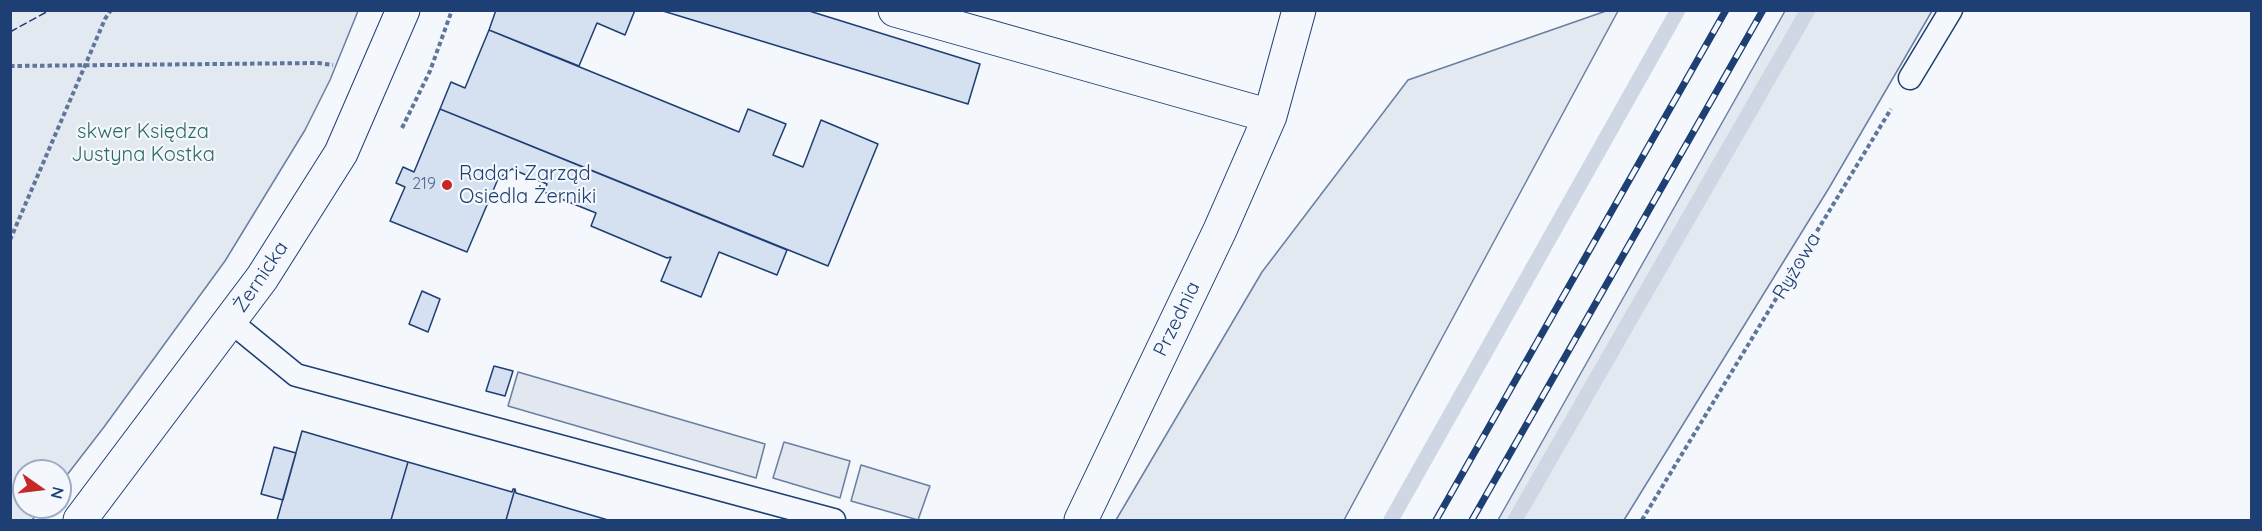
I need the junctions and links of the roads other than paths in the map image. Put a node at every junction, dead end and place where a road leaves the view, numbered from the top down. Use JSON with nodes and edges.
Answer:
{"nodes":[{"id":1,"x":403,"y":10,"type":"edge"},
{"id":2,"x":895,"y":10,"type":"edge"},
{"id":3,"x":1299,"y":10,"type":"edge"},
{"id":4,"x":1951,"y":10,"type":"edge"},
{"id":5,"x":1910,"y":78,"type":"road end"},
{"id":6,"x":1270,"y":116,"type":"junction"},
{"id":7,"x":230,"y":321,"type":"junction"},
{"id":8,"x":80,"y":520,"type":"edge"},
{"id":9,"x":834,"y":520,"type":"edge"},
{"id":10,"x":1081,"y":520,"type":"edge"}],
"edges":[{"from":1,"to":7,"type":"street","name":"Żernicka"},
{"from":2,"to":6,"type":"street"},
{"from":3,"to":6,"type":"street","name":"Przednia"},
{"from":4,"to":5,"type":"lane"},
{"from":6,"to":10,"type":"street","name":"Przednia"},
{"from":7,"to":8,"type":"street","name":"Żernicka"},
{"from":7,"to":9,"type":"lane"}]}
